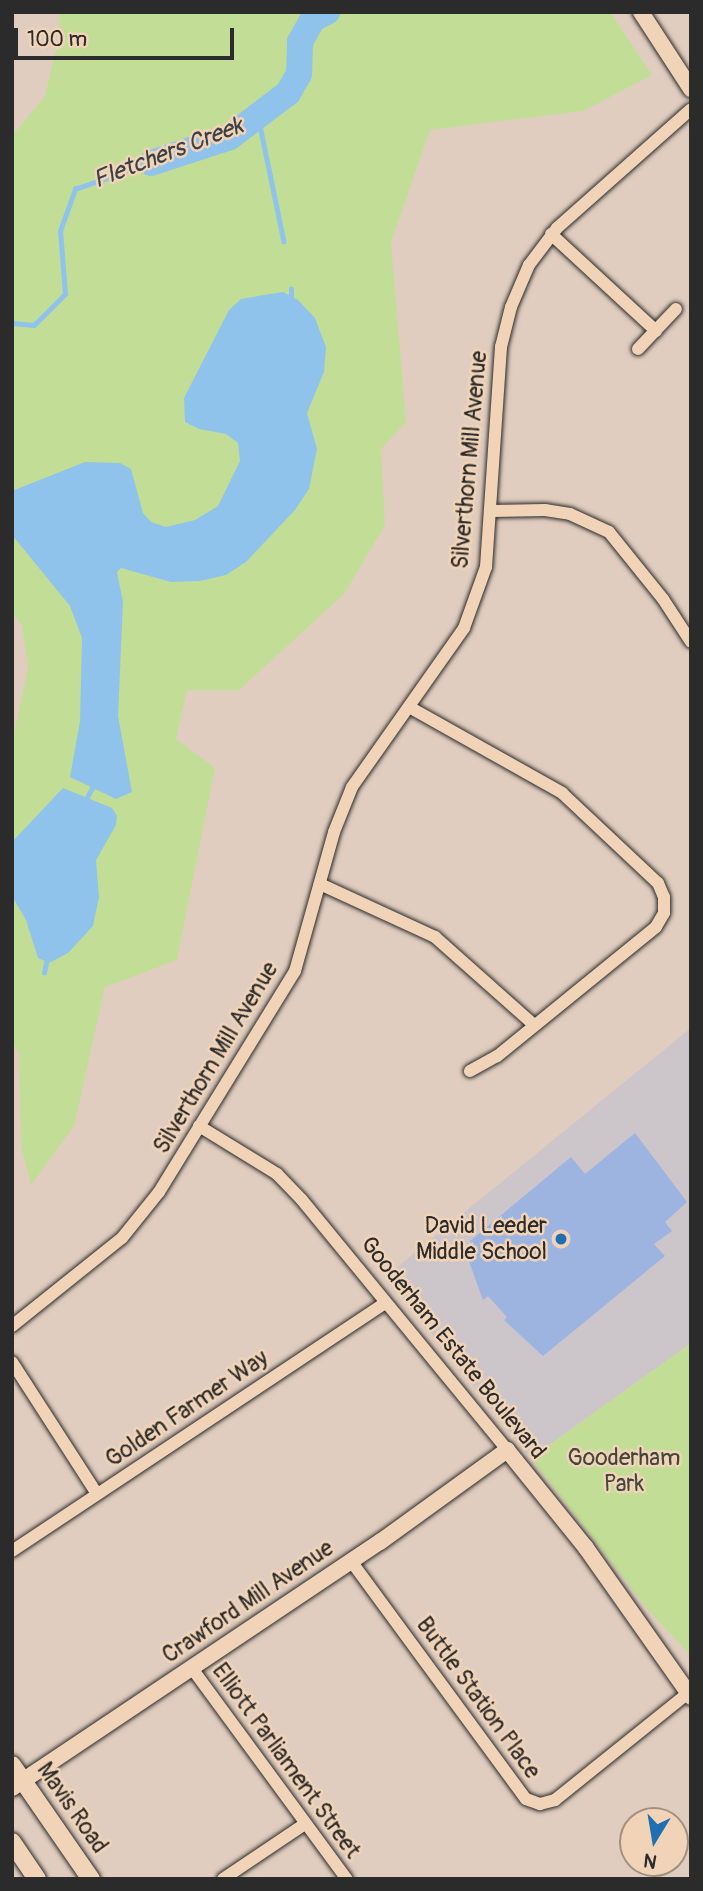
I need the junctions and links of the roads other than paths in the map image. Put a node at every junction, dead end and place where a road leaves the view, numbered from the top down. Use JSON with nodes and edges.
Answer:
{"nodes":[{"id":1,"x":641,"y":12,"type":"edge"},
{"id":2,"x":691,"y":89,"type":"edge"},
{"id":3,"x":691,"y":109,"type":"edge"},
{"id":4,"x":551,"y":234,"type":"junction"},
{"id":5,"x":676,"y":309,"type":"dead end"},
{"id":6,"x":656,"y":331,"type":"junction"},
{"id":7,"x":638,"y":349,"type":"dead end"},
{"id":8,"x":492,"y":511,"type":"junction"},
{"id":9,"x":691,"y":642,"type":"edge"},
{"id":10,"x":409,"y":706,"type":"junction"},
{"id":11,"x":320,"y":884,"type":"junction"},
{"id":12,"x":534,"y":1026,"type":"junction"},
{"id":13,"x":470,"y":1071,"type":"dead end"},
{"id":14,"x":199,"y":1126,"type":"junction"},
{"id":15,"x":385,"y":1303,"type":"junction"},
{"id":16,"x":12,"y":1326,"type":"edge"},
{"id":17,"x":12,"y":1362,"type":"edge"},
{"id":18,"x":507,"y":1450,"type":"junction"},
{"id":19,"x":97,"y":1494,"type":"junction"},
{"id":20,"x":12,"y":1551,"type":"edge"},
{"id":21,"x":351,"y":1561,"type":"junction"},
{"id":22,"x":191,"y":1667,"type":"junction"},
{"id":23,"x":689,"y":1695,"type":"edge"},
{"id":24,"x":12,"y":1765,"type":"edge"},
{"id":25,"x":18,"y":1785,"type":"edge"},
{"id":26,"x":305,"y":1824,"type":"junction"},
{"id":27,"x":12,"y":1842,"type":"edge"},
{"id":28,"x":37,"y":1879,"type":"edge"},
{"id":29,"x":91,"y":1879,"type":"edge"},
{"id":30,"x":223,"y":1879,"type":"edge"},
{"id":31,"x":347,"y":1879,"type":"edge"}],
"edges":[{"from":1,"to":2,"type":"street"},
{"from":3,"to":4,"type":"street","name":"Silverthorn Mill Avenue"},
{"from":4,"to":6,"type":"street"},
{"from":4,"to":8,"type":"street","name":"Silverthorn Mill Avenue"},
{"from":5,"to":6,"type":"street"},
{"from":6,"to":7,"type":"street"},
{"from":8,"to":9,"type":"street"},
{"from":8,"to":10,"type":"street","name":"Silverthorn Mill Avenue"},
{"from":10,"to":11,"type":"street","name":"Silverthorn Mill Avenue"},
{"from":10,"to":12,"type":"street"},
{"from":11,"to":12,"type":"street"},
{"from":11,"to":14,"type":"street","name":"Silverthorn Mill Avenue"},
{"from":12,"to":13,"type":"street"},
{"from":14,"to":15,"type":"street","name":"Gooderham Estate Boulevard"},
{"from":14,"to":16,"type":"street","name":"Silverthorn Mill Avenue"},
{"from":15,"to":18,"type":"street","name":"Gooderham Estate Boulevard"},
{"from":15,"to":19,"type":"street","name":"Golden Farmer Way"},
{"from":17,"to":19,"type":"street"},
{"from":18,"to":21,"type":"street","name":"Crawford Mill Avenue"},
{"from":18,"to":23,"type":"street","name":"Gooderham Estate Boulevard"},
{"from":19,"to":20,"type":"street","name":"Golden Farmer Way"},
{"from":21,"to":22,"type":"street","name":"Crawford Mill Avenue"},
{"from":21,"to":23,"type":"street","name":"Buttle Station Place"},
{"from":22,"to":25,"type":"street","name":"Crawford Mill Avenue"},
{"from":22,"to":26,"type":"street","name":"Elliott Parliament Street"},
{"from":24,"to":25,"type":"main road","name":"Mavis Road"},
{"from":25,"to":29,"type":"main road","name":"Mavis Road"},
{"from":26,"to":30,"type":"street"},
{"from":26,"to":31,"type":"street","name":"Elliott Parliament Street"},
{"from":27,"to":28,"type":"main road"}]}
